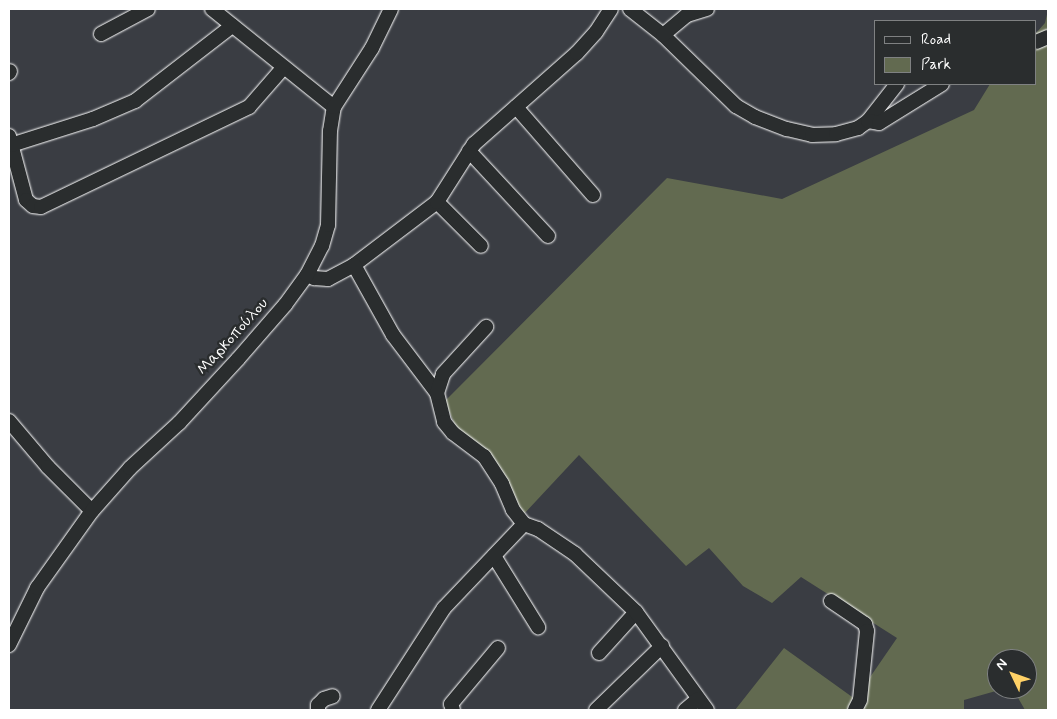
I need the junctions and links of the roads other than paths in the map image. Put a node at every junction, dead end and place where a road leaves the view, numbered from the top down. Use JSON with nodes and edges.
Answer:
{"nodes":[{"id":1,"x":148,"y":9,"type":"edge"},
{"id":2,"x":212,"y":9,"type":"edge"},
{"id":3,"x":391,"y":9,"type":"edge"},
{"id":4,"x":611,"y":9,"type":"edge"},
{"id":5,"x":630,"y":9,"type":"edge"},
{"id":6,"x":707,"y":9,"type":"edge"},
{"id":7,"x":232,"y":26,"type":"junction"},
{"id":8,"x":101,"y":34,"type":"dead end"},
{"id":9,"x":663,"y":35,"type":"junction"},
{"id":10,"x":283,"y":68,"type":"junction"},
{"id":11,"x":896,"y":85,"type":"edge"},
{"id":12,"x":940,"y":85,"type":"edge"},
{"id":13,"x":334,"y":107,"type":"junction"},
{"id":14,"x":516,"y":108,"type":"junction"},
{"id":15,"x":868,"y":121,"type":"junction"},
{"id":16,"x":10,"y":141,"type":"edge"},
{"id":17,"x":469,"y":151,"type":"junction"},
{"id":18,"x":593,"y":195,"type":"dead end"},
{"id":19,"x":437,"y":202,"type":"junction"},
{"id":20,"x":548,"y":236,"type":"dead end"},
{"id":21,"x":481,"y":246,"type":"dead end"},
{"id":22,"x":354,"y":265,"type":"junction"},
{"id":23,"x":307,"y":275,"type":"junction"},
{"id":24,"x":486,"y":326,"type":"dead end"},
{"id":25,"x":437,"y":393,"type":"junction"},
{"id":26,"x":9,"y":421,"type":"edge"},
{"id":27,"x":92,"y":511,"type":"junction"},
{"id":28,"x":524,"y":524,"type":"junction"},
{"id":29,"x":494,"y":556,"type":"junction"},
{"id":30,"x":831,"y":602,"type":"dead end"},
{"id":31,"x":636,"y":612,"type":"junction"},
{"id":32,"x":538,"y":628,"type":"dead end"},
{"id":33,"x":9,"y":645,"type":"edge"},
{"id":34,"x":662,"y":646,"type":"junction"},
{"id":35,"x":498,"y":648,"type":"dead end"},
{"id":36,"x":599,"y":653,"type":"dead end"},
{"id":37,"x":333,"y":696,"type":"dead end"},
{"id":38,"x":698,"y":699,"type":"junction"},
{"id":39,"x":318,"y":710,"type":"edge"},
{"id":40,"x":378,"y":710,"type":"edge"},
{"id":41,"x":453,"y":710,"type":"edge"},
{"id":42,"x":596,"y":710,"type":"edge"},
{"id":43,"x":685,"y":710,"type":"edge"},
{"id":44,"x":707,"y":710,"type":"edge"},
{"id":45,"x":856,"y":710,"type":"edge"}],
"edges":[{"from":1,"to":8,"type":"street"},
{"from":2,"to":7,"type":"street"},
{"from":3,"to":13,"type":"street","name":"Μαρκοπούλου"},
{"from":4,"to":14,"type":"street"},
{"from":5,"to":9,"type":"street"},
{"from":6,"to":9,"type":"street"},
{"from":7,"to":10,"type":"street"},
{"from":7,"to":16,"type":"street"},
{"from":9,"to":15,"type":"street"},
{"from":10,"to":13,"type":"street"},
{"from":10,"to":16,"type":"street"},
{"from":11,"to":15,"type":"street"},
{"from":12,"to":15,"type":"street"},
{"from":13,"to":23,"type":"street","name":"Μαρκοπούλου"},
{"from":14,"to":17,"type":"street"},
{"from":14,"to":18,"type":"street"},
{"from":17,"to":19,"type":"street"},
{"from":17,"to":20,"type":"street"},
{"from":19,"to":21,"type":"street"},
{"from":19,"to":22,"type":"street"},
{"from":22,"to":23,"type":"street"},
{"from":22,"to":25,"type":"street"},
{"from":23,"to":27,"type":"street","name":"Μαρκοπούλου"},
{"from":24,"to":25,"type":"street"},
{"from":25,"to":28,"type":"street"},
{"from":26,"to":27,"type":"street"},
{"from":27,"to":33,"type":"street","name":"Μαρκοπούλου"},
{"from":28,"to":29,"type":"street"},
{"from":28,"to":31,"type":"street"},
{"from":29,"to":32,"type":"street"},
{"from":29,"to":40,"type":"street"},
{"from":30,"to":45,"type":"street"},
{"from":31,"to":34,"type":"street"},
{"from":31,"to":36,"type":"street"},
{"from":34,"to":38,"type":"street"},
{"from":34,"to":42,"type":"street"},
{"from":35,"to":41,"type":"street"},
{"from":37,"to":39,"type":"street"},
{"from":38,"to":43,"type":"street"},
{"from":38,"to":44,"type":"street"}]}
